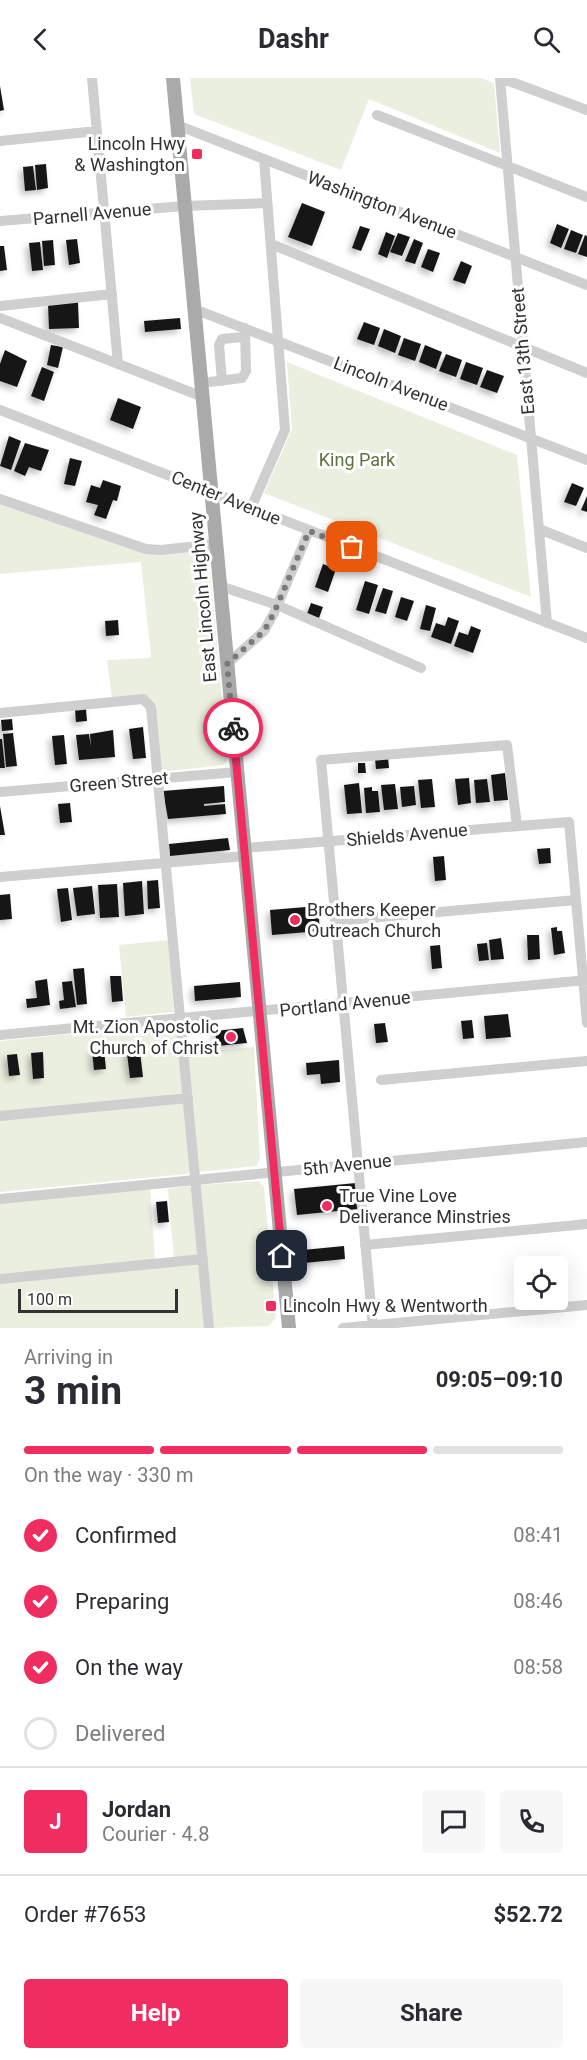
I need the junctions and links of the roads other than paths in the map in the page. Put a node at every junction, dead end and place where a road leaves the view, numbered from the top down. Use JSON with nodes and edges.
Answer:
{"nodes":[{"id":1,"x":92,"y":78,"type":"edge"},
{"id":2,"x":173,"y":78,"type":"edge"},
{"id":3,"x":500,"y":78,"type":"edge"},
{"id":4,"x":587,"y":110,"type":"edge"},
{"id":5,"x":377,"y":115,"type":"dead end"},
{"id":6,"x":177,"y":125,"type":"junction"},
{"id":7,"x":97,"y":132,"type":"junction"},
{"id":8,"x":0,"y":141,"type":"edge"},
{"id":9,"x":264,"y":159,"type":"junction"},
{"id":10,"x":507,"y":165,"type":"junction"},
{"id":11,"x":587,"y":197,"type":"edge"},
{"id":12,"x":267,"y":203,"type":"junction"},
{"id":13,"x":184,"y":206,"type":"junction"},
{"id":14,"x":105,"y":213,"type":"junction"},
{"id":15,"x":0,"y":221,"type":"edge"},
{"id":16,"x":271,"y":244,"type":"junction"},
{"id":17,"x":515,"y":257,"type":"junction"},
{"id":18,"x":587,"y":285,"type":"edge"},
{"id":19,"x":112,"y":294,"type":"junction"},
{"id":20,"x":0,"y":306,"type":"edge"},
{"id":21,"x":194,"y":309,"type":"junction"},
{"id":22,"x":0,"y":318,"type":"edge"},
{"id":23,"x":245,"y":333,"type":"junction"},
{"id":24,"x":278,"y":341,"type":"junction"},
{"id":25,"x":523,"y":348,"type":"junction"},
{"id":26,"x":118,"y":364,"type":"junction"},
{"id":27,"x":587,"y":373,"type":"edge"},
{"id":28,"x":222,"y":381,"type":"junction"},
{"id":29,"x":202,"y":390,"type":"junction"},
{"id":30,"x":0,"y":410,"type":"edge"},
{"id":31,"x":531,"y":438,"type":"junction"},
{"id":32,"x":587,"y":460,"type":"edge"},
{"id":33,"x":211,"y":492,"type":"junction"},
{"id":34,"x":0,"y":499,"type":"edge"},
{"id":35,"x":251,"y":508,"type":"junction"},
{"id":36,"x":539,"y":529,"type":"junction"},
{"id":37,"x":309,"y":531,"type":"junction"},
{"id":38,"x":216,"y":544,"type":"junction"},
{"id":39,"x":587,"y":548,"type":"edge"},
{"id":40,"x":220,"y":586,"type":"junction"},
{"id":41,"x":277,"y":605,"type":"junction"},
{"id":42,"x":547,"y":623,"type":"junction"},
{"id":43,"x":587,"y":638,"type":"edge"},
{"id":44,"x":227,"y":664,"type":"junction"},
{"id":45,"x":421,"y":668,"type":"dead end"},
{"id":46,"x":0,"y":713,"type":"edge"},
{"id":47,"x":237,"y":772,"type":"junction"},
{"id":48,"x":157,"y":779,"type":"junction"},
{"id":49,"x":0,"y":792,"type":"edge"},
{"id":50,"x":517,"y":826,"type":"junction"},
{"id":51,"x":327,"y":841,"type":"junction"},
{"id":52,"x":245,"y":852,"type":"junction"},
{"id":53,"x":165,"y":863,"type":"junction"},
{"id":54,"x":0,"y":877,"type":"edge"},
{"id":55,"x":576,"y":900,"type":"junction"},
{"id":56,"x":335,"y":921,"type":"junction"},
{"id":57,"x":585,"y":980,"type":"edge"},
{"id":58,"x":342,"y":1004,"type":"junction"},
{"id":59,"x":260,"y":1012,"type":"junction"},
{"id":60,"x":179,"y":1019,"type":"junction"},
{"id":61,"x":587,"y":1023,"type":"edge"},
{"id":62,"x":0,"y":1035,"type":"edge"},
{"id":63,"x":587,"y":1061,"type":"edge"},
{"id":64,"x":381,"y":1080,"type":"dead end"},
{"id":65,"x":188,"y":1098,"type":"junction"},
{"id":66,"x":0,"y":1116,"type":"edge"},
{"id":67,"x":587,"y":1142,"type":"edge"},
{"id":68,"x":357,"y":1164,"type":"junction"},
{"id":69,"x":274,"y":1173,"type":"junction"},
{"id":70,"x":195,"y":1180,"type":"junction"},
{"id":71,"x":0,"y":1199,"type":"edge"},
{"id":72,"x":587,"y":1224,"type":"edge"},
{"id":73,"x":365,"y":1245,"type":"junction"},
{"id":74,"x":203,"y":1259,"type":"junction"},
{"id":75,"x":0,"y":1279,"type":"edge"},
{"id":76,"x":587,"y":1305,"type":"edge"},
{"id":77,"x":373,"y":1327,"type":"edge"},
{"id":78,"x":209,"y":1328,"type":"edge"},
{"id":79,"x":289,"y":1328,"type":"edge"},
{"id":80,"x":343,"y":1328,"type":"edge"}],
"edges":[{"from":1,"to":7,"type":"street"},
{"from":2,"to":6,"type":"main road","name":"East Lincoln Highway"},
{"from":3,"to":4,"type":"street"},
{"from":3,"to":10,"type":"street","name":"East 13th Street"},
{"from":5,"to":10,"type":"street"},
{"from":6,"to":9,"type":"street","name":"Washington Avenue"},
{"from":6,"to":13,"type":"main road","name":"East Lincoln Highway"},
{"from":7,"to":8,"type":"street"},
{"from":7,"to":14,"type":"street"},
{"from":9,"to":12,"type":"street"},
{"from":9,"to":17,"type":"street","name":"Washington Avenue"},
{"from":10,"to":11,"type":"street"},
{"from":10,"to":17,"type":"street","name":"East 13th Street"},
{"from":12,"to":13,"type":"street","name":"Parnell Avenue"},
{"from":12,"to":16,"type":"street"},
{"from":13,"to":14,"type":"street","name":"Parnell Avenue"},
{"from":13,"to":21,"type":"main road","name":"East Lincoln Highway"},
{"from":14,"to":15,"type":"street","name":"Parnell Avenue"},
{"from":14,"to":19,"type":"street"},
{"from":16,"to":24,"type":"street"},
{"from":16,"to":25,"type":"street"},
{"from":17,"to":18,"type":"street","name":"Washington Avenue"},
{"from":17,"to":25,"type":"street","name":"East 13th Street"},
{"from":19,"to":20,"type":"street"},
{"from":19,"to":26,"type":"street"},
{"from":21,"to":23,"type":"street","name":"Lincoln Avenue"},
{"from":21,"to":29,"type":"main road","name":"East Lincoln Highway"},
{"from":22,"to":26,"type":"street"},
{"from":23,"to":24,"type":"street","name":"Lincoln Avenue"},
{"from":23,"to":28,"type":"street"},
{"from":23,"to":28,"type":"street"},
{"from":24,"to":31,"type":"street","name":"Lincoln Avenue"},
{"from":24,"to":35,"type":"street"},
{"from":25,"to":27,"type":"street"},
{"from":25,"to":31,"type":"street","name":"East 13th Street"},
{"from":26,"to":29,"type":"street"},
{"from":28,"to":29,"type":"street"},
{"from":29,"to":33,"type":"main road","name":"East Lincoln Highway"},
{"from":30,"to":33,"type":"street","name":"Center Avenue"},
{"from":31,"to":32,"type":"street","name":"Lincoln Avenue"},
{"from":31,"to":36,"type":"street","name":"East 13th Street"},
{"from":33,"to":35,"type":"street","name":"Center Avenue"},
{"from":33,"to":38,"type":"main road","name":"East Lincoln Highway"},
{"from":34,"to":38,"type":"street"},
{"from":35,"to":37,"type":"street","name":"Center Avenue"},
{"from":36,"to":39,"type":"street"},
{"from":36,"to":42,"type":"street","name":"East 13th Street"},
{"from":37,"to":41,"type":"street"},
{"from":37,"to":42,"type":"street","name":"Center Avenue"},
{"from":38,"to":40,"type":"main road","name":"East Lincoln Highway"},
{"from":40,"to":41,"type":"street"},
{"from":40,"to":44,"type":"main road","name":"East Lincoln Highway"},
{"from":41,"to":44,"type":"street"},
{"from":41,"to":45,"type":"street"},
{"from":42,"to":43,"type":"street","name":"Center Avenue"},
{"from":44,"to":47,"type":"main road","name":"East Lincoln Highway"},
{"from":46,"to":48,"type":"street"},
{"from":47,"to":48,"type":"street","name":"Green Street"},
{"from":47,"to":52,"type":"main road","name":"East Lincoln Highway"},
{"from":48,"to":49,"type":"street","name":"Green Street"},
{"from":48,"to":53,"type":"street"},
{"from":50,"to":51,"type":"street","name":"Shields Avenue"},
{"from":50,"to":51,"type":"street"},
{"from":50,"to":55,"type":"street","name":"Shields Avenue"},
{"from":51,"to":52,"type":"street","name":"Shields Avenue"},
{"from":51,"to":56,"type":"street"},
{"from":52,"to":53,"type":"street","name":"Shields Avenue"},
{"from":52,"to":59,"type":"main road","name":"East Lincoln Highway"},
{"from":53,"to":54,"type":"street","name":"Shields Avenue"},
{"from":53,"to":60,"type":"street"},
{"from":55,"to":56,"type":"street"},
{"from":55,"to":57,"type":"street"},
{"from":56,"to":58,"type":"street"},
{"from":57,"to":58,"type":"street","name":"Portland Avenue"},
{"from":57,"to":61,"type":"street"},
{"from":58,"to":59,"type":"street","name":"Portland Avenue"},
{"from":58,"to":68,"type":"street"},
{"from":59,"to":60,"type":"street","name":"Portland Avenue"},
{"from":59,"to":69,"type":"main road","name":"East Lincoln Highway"},
{"from":60,"to":62,"type":"street","name":"Portland Avenue"},
{"from":60,"to":65,"type":"street"},
{"from":63,"to":64,"type":"street"},
{"from":65,"to":66,"type":"street"},
{"from":65,"to":70,"type":"street"},
{"from":67,"to":68,"type":"street","name":"5th Avenue"},
{"from":68,"to":69,"type":"street","name":"5th Avenue"},
{"from":68,"to":73,"type":"street"},
{"from":69,"to":70,"type":"street","name":"5th Avenue"},
{"from":69,"to":79,"type":"main road","name":"East Lincoln Highway"},
{"from":70,"to":71,"type":"street","name":"5th Avenue"},
{"from":70,"to":74,"type":"street"},
{"from":72,"to":73,"type":"street"},
{"from":73,"to":77,"type":"street"},
{"from":74,"to":75,"type":"street"},
{"from":74,"to":78,"type":"street"},
{"from":76,"to":77,"type":"street"},
{"from":77,"to":80,"type":"street"}]}
